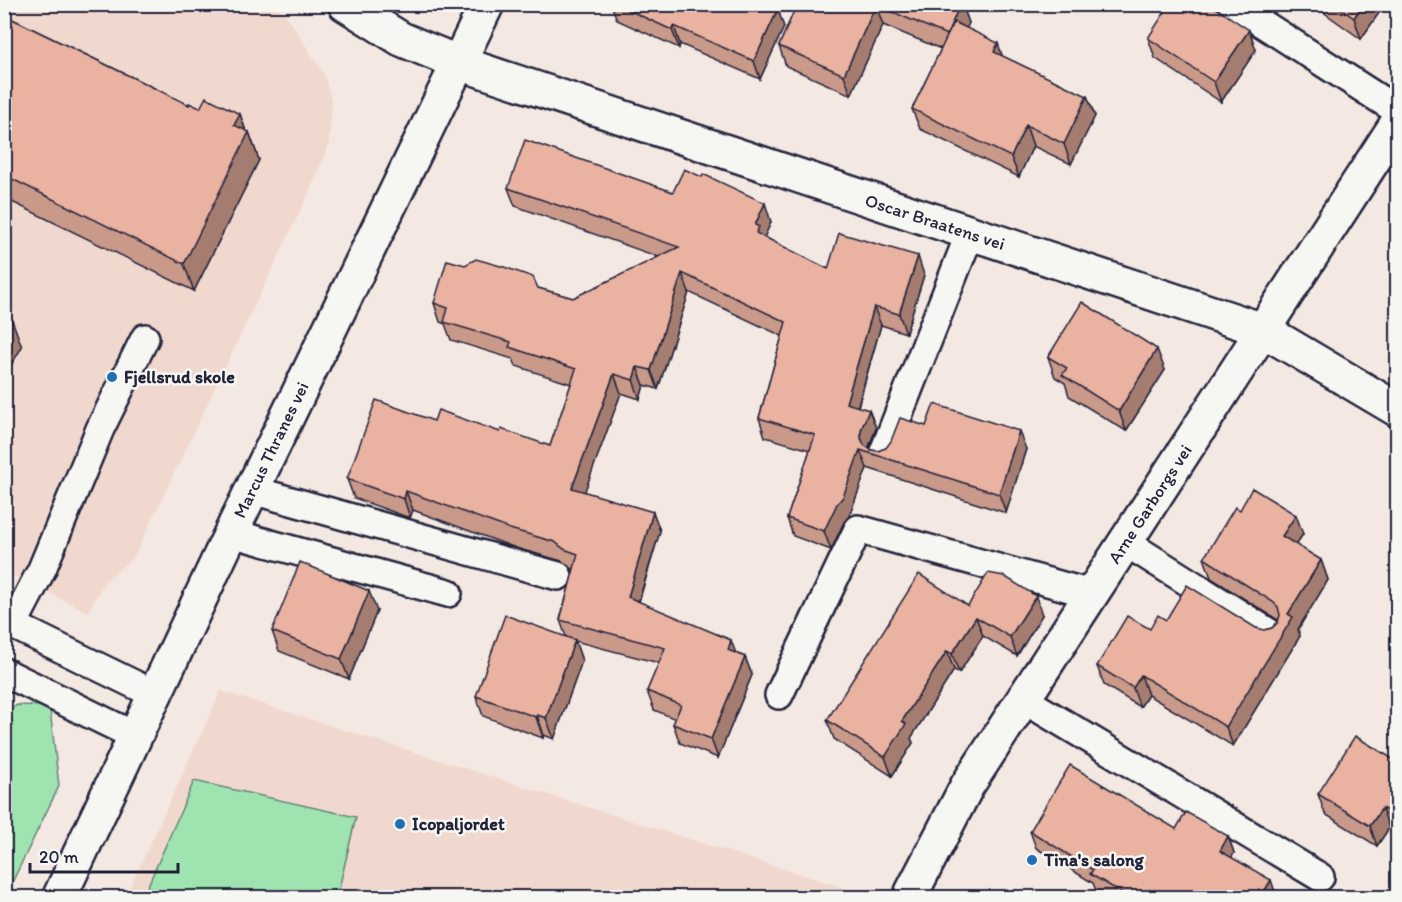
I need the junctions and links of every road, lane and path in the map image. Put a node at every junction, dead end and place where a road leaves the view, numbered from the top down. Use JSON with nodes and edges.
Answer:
{"nodes":[{"id":1,"x":345,"y":4,"type":"edge"},
{"id":2,"x":487,"y":4,"type":"edge"},
{"id":3,"x":1232,"y":4,"type":"edge"},
{"id":4,"x":459,"y":63,"type":"junction"},
{"id":5,"x":1398,"y":111,"type":"edge"},
{"id":6,"x":1398,"y":122,"type":"edge"},
{"id":7,"x":970,"y":233,"type":"junction"},
{"id":8,"x":1263,"y":330,"type":"junction"},
{"id":9,"x":145,"y":338,"type":"dead end"},
{"id":10,"x":1398,"y":410,"type":"edge"},
{"id":11,"x":883,"y":454,"type":"edge"},
{"id":12,"x":252,"y":490,"type":"junction"},
{"id":13,"x":231,"y":533,"type":"junction"},
{"id":14,"x":1125,"y":542,"type":"junction"},
{"id":15,"x":558,"y":576,"type":"dead end"},
{"id":16,"x":448,"y":592,"type":"dead end"},
{"id":17,"x":1091,"y":594,"type":"junction"},
{"id":18,"x":7,"y":630,"type":"edge"},
{"id":19,"x":1271,"y":634,"type":"edge"},
{"id":20,"x":4,"y":672,"type":"edge"},
{"id":21,"x":154,"y":694,"type":"junction"},
{"id":22,"x":779,"y":695,"type":"dead end"},
{"id":23,"x":1023,"y":699,"type":"junction"},
{"id":24,"x":135,"y":736,"type":"junction"},
{"id":25,"x":1320,"y":877,"type":"dead end"},
{"id":26,"x":913,"y":895,"type":"edge"},
{"id":27,"x":59,"y":897,"type":"edge"}],
"edges":[{"from":1,"to":4,"type":"street","name":"Oscar Braatens vei"},
{"from":2,"to":4,"type":"street","name":"Marcus Thranes vei"},
{"from":3,"to":5,"type":"lane"},
{"from":4,"to":7,"type":"street","name":"Oscar Braatens vei"},
{"from":4,"to":12,"type":"street","name":"Marcus Thranes vei"},
{"from":6,"to":8,"type":"street","name":"Arne Garborgs vei"},
{"from":7,"to":8,"type":"street","name":"Oscar Braatens vei"},
{"from":7,"to":11,"type":"lane"},
{"from":8,"to":10,"type":"street","name":"Oscar Braatens vei"},
{"from":8,"to":14,"type":"street","name":"Arne Garborgs vei"},
{"from":9,"to":18,"type":"lane"},
{"from":12,"to":13,"type":"street","name":"Marcus Thranes vei"},
{"from":12,"to":15,"type":"lane"},
{"from":13,"to":16,"type":"lane"},
{"from":13,"to":21,"type":"street","name":"Marcus Thranes vei"},
{"from":14,"to":17,"type":"street","name":"Arne Garborgs vei"},
{"from":14,"to":19,"type":"lane"},
{"from":17,"to":22,"type":"lane"},
{"from":17,"to":23,"type":"street","name":"Arne Garborgs vei"},
{"from":18,"to":21,"type":"lane"},
{"from":20,"to":24,"type":"lane"},
{"from":21,"to":24,"type":"street","name":"Marcus Thranes vei"},
{"from":23,"to":25,"type":"lane"},
{"from":23,"to":26,"type":"street","name":"Arne Garborgs vei"},
{"from":24,"to":27,"type":"street","name":"Marcus Thranes vei"}]}
